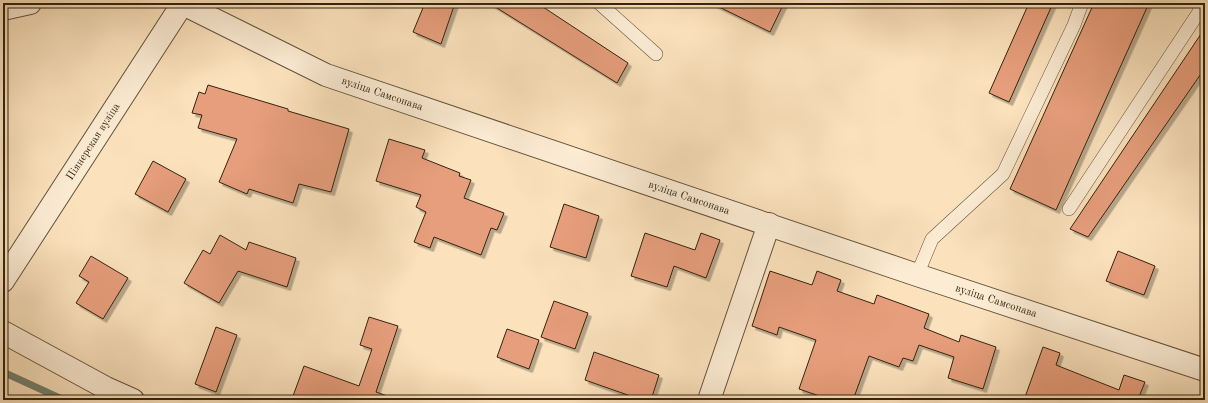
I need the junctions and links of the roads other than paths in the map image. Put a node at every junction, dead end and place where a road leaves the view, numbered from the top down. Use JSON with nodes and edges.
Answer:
{"nodes":[{"id":1,"x":30,"y":3,"type":"edge"},
{"id":2,"x":182,"y":3,"type":"edge"},
{"id":3,"x":598,"y":3,"type":"edge"},
{"id":4,"x":1082,"y":3,"type":"edge"},
{"id":5,"x":1201,"y":3,"type":"edge"},
{"id":6,"x":3,"y":9,"type":"edge"},
{"id":7,"x":656,"y":54,"type":"dead end"},
{"id":8,"x":1070,"y":209,"type":"dead end"},
{"id":9,"x":769,"y":224,"type":"junction"},
{"id":10,"x":918,"y":275,"type":"junction"},
{"id":11,"x":3,"y":281,"type":"edge"},
{"id":12,"x":3,"y":332,"type":"edge"},
{"id":13,"x":1205,"y":370,"type":"edge"},
{"id":14,"x":104,"y":394,"type":"edge"},
{"id":15,"x":132,"y":400,"type":"edge"},
{"id":16,"x":709,"y":400,"type":"edge"}],
"edges":[{"from":1,"to":6,"type":"street"},
{"from":2,"to":9,"type":"street","name":"вуліца Самсонава"},
{"from":2,"to":11,"type":"street","name":"Піянерская вуліца"},
{"from":3,"to":7,"type":"lane"},
{"from":4,"to":10,"type":"lane"},
{"from":5,"to":8,"type":"lane"},
{"from":9,"to":10,"type":"street","name":"вуліца Самсонава"},
{"from":9,"to":16,"type":"street"},
{"from":10,"to":13,"type":"street","name":"вуліца Самсонава"},
{"from":12,"to":14,"type":"street"},
{"from":14,"to":15,"type":"street"}]}
